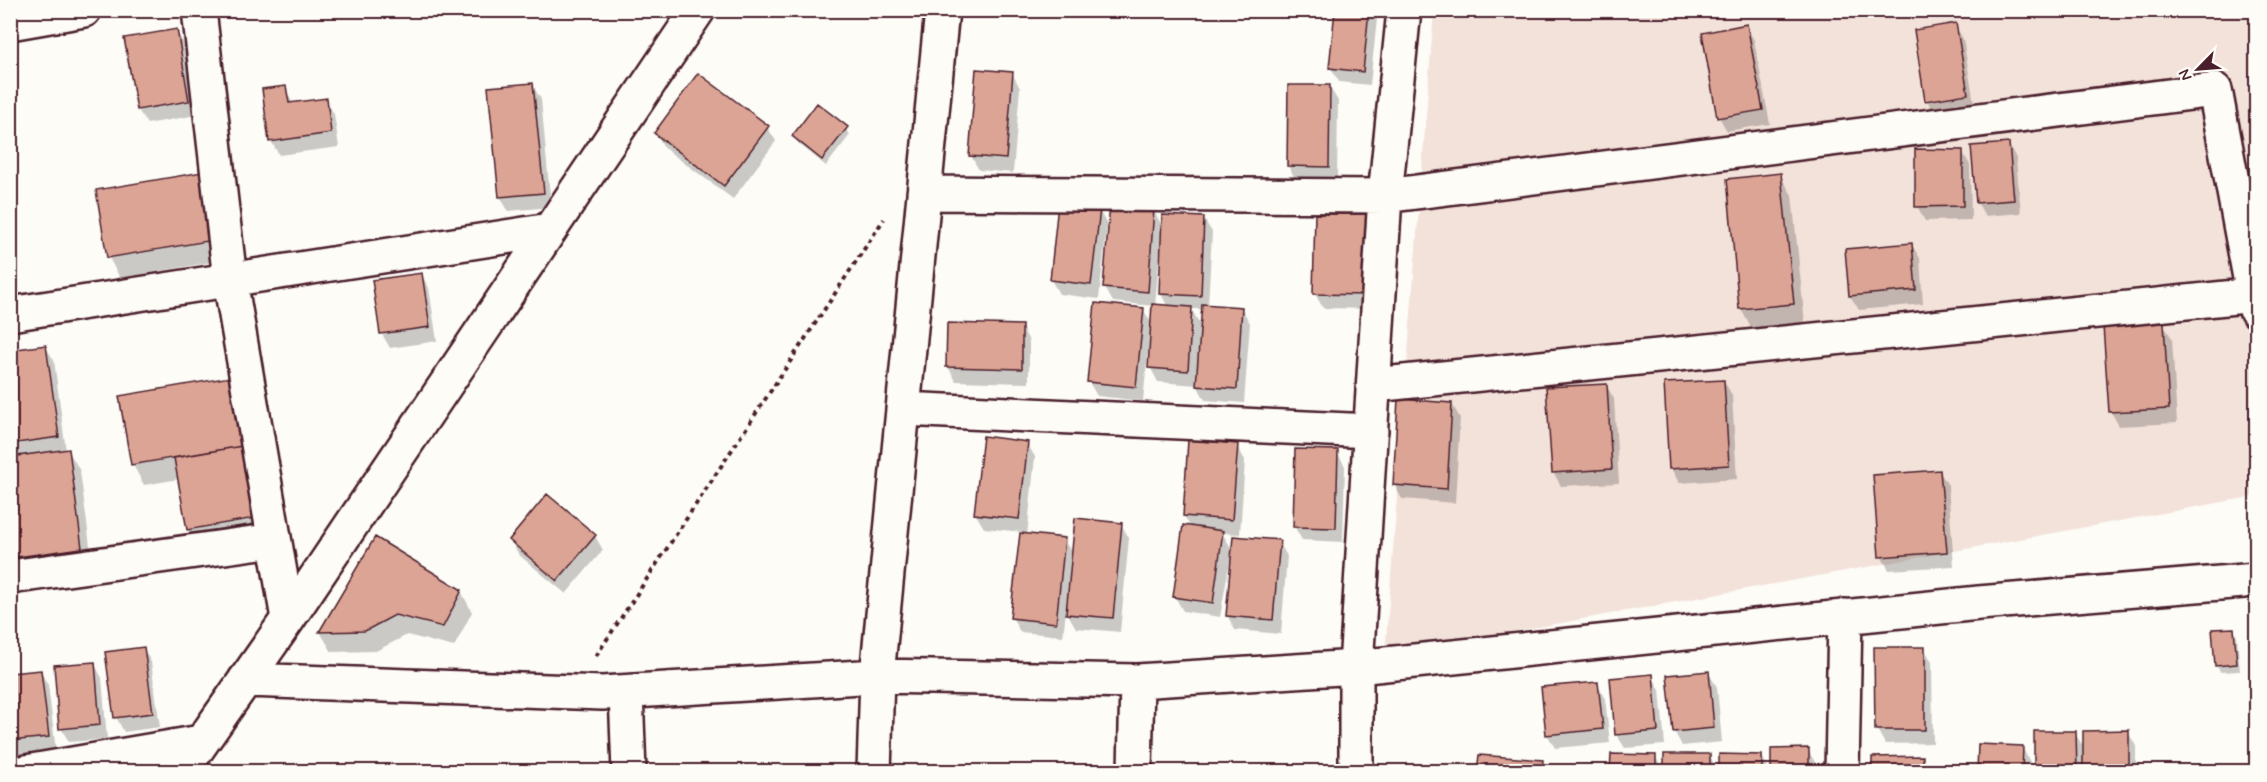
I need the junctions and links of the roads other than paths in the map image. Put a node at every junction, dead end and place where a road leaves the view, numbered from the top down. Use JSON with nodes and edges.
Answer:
{"nodes":[{"id":1,"x":84,"y":10,"type":"edge"},
{"id":2,"x":200,"y":10,"type":"edge"},
{"id":3,"x":698,"y":10,"type":"edge"},
{"id":4,"x":942,"y":10,"type":"edge"},
{"id":5,"x":1404,"y":10,"type":"edge"},
{"id":6,"x":10,"y":23,"type":"edge"},
{"id":7,"x":924,"y":193,"type":"junction"},
{"id":8,"x":1386,"y":196,"type":"junction"},
{"id":9,"x":550,"y":230,"type":"junction"},
{"id":10,"x":230,"y":280,"type":"junction"},
{"id":11,"x":2256,"y":303,"type":"edge"},
{"id":12,"x":10,"y":314,"type":"edge"},
{"id":13,"x":1374,"y":385,"type":"junction"},
{"id":14,"x":903,"y":409,"type":"junction"},
{"id":15,"x":1371,"y":431,"type":"junction"},
{"id":16,"x":274,"y":540,"type":"junction"},
{"id":17,"x":10,"y":577,"type":"edge"},
{"id":18,"x":2256,"y":580,"type":"edge"},
{"id":19,"x":1845,"y":616,"type":"junction"},
{"id":20,"x":288,"y":618,"type":"junction"},
{"id":21,"x":1356,"y":667,"type":"junction"},
{"id":22,"x":877,"y":676,"type":"junction"},
{"id":23,"x":245,"y":680,"type":"junction"},
{"id":24,"x":1137,"y":681,"type":"junction"},
{"id":25,"x":626,"y":692,"type":"junction"},
{"id":26,"x":201,"y":742,"type":"junction"},
{"id":27,"x":26,"y":771,"type":"edge"},
{"id":28,"x":181,"y":771,"type":"edge"},
{"id":29,"x":629,"y":771,"type":"edge"},
{"id":30,"x":874,"y":771,"type":"edge"},
{"id":31,"x":1135,"y":771,"type":"edge"},
{"id":32,"x":1356,"y":771,"type":"edge"},
{"id":33,"x":1842,"y":771,"type":"edge"}],
"edges":[{"from":1,"to":6,"type":"street"},
{"from":2,"to":10,"type":"street"},
{"from":3,"to":9,"type":"street"},
{"from":4,"to":7,"type":"street"},
{"from":5,"to":8,"type":"street"},
{"from":7,"to":8,"type":"street"},
{"from":7,"to":14,"type":"street"},
{"from":8,"to":11,"type":"street"},
{"from":8,"to":13,"type":"street"},
{"from":9,"to":10,"type":"street"},
{"from":9,"to":20,"type":"street"},
{"from":10,"to":12,"type":"street"},
{"from":10,"to":16,"type":"street"},
{"from":11,"to":13,"type":"street"},
{"from":13,"to":15,"type":"street"},
{"from":14,"to":15,"type":"street"},
{"from":14,"to":22,"type":"street"},
{"from":15,"to":21,"type":"street"},
{"from":16,"to":17,"type":"street"},
{"from":16,"to":20,"type":"street"},
{"from":18,"to":19,"type":"street"},
{"from":19,"to":21,"type":"street"},
{"from":19,"to":33,"type":"street"},
{"from":20,"to":23,"type":"street"},
{"from":21,"to":24,"type":"street"},
{"from":21,"to":32,"type":"street"},
{"from":22,"to":24,"type":"street"},
{"from":22,"to":25,"type":"street"},
{"from":22,"to":30,"type":"street"},
{"from":23,"to":25,"type":"street"},
{"from":23,"to":26,"type":"street"},
{"from":24,"to":31,"type":"street"},
{"from":25,"to":29,"type":"street"},
{"from":26,"to":27,"type":"street"},
{"from":26,"to":28,"type":"street"}]}
